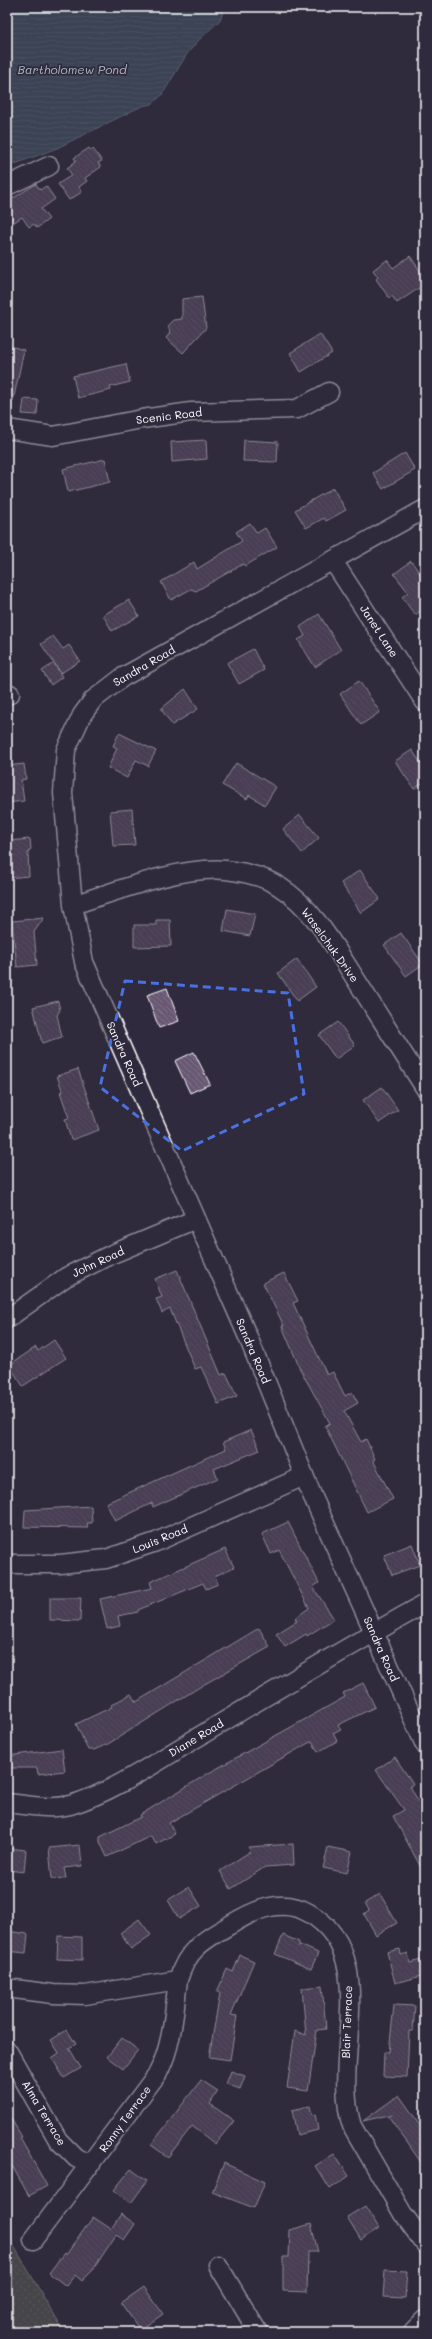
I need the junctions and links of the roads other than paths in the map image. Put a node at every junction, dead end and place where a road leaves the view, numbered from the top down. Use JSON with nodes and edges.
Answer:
{"nodes":[{"id":1,"x":48,"y":166,"type":"dead end"},
{"id":2,"x":7,"y":186,"type":"edge"},
{"id":3,"x":329,"y":392,"type":"dead end"},
{"id":4,"x":7,"y":429,"type":"edge"},
{"id":5,"x":425,"y":509,"type":"edge"},
{"id":6,"x":333,"y":561,"type":"junction"},
{"id":7,"x":425,"y":702,"type":"edge"},
{"id":8,"x":73,"y":905,"type":"junction"},
{"id":9,"x":425,"y":1088,"type":"edge"},
{"id":10,"x":196,"y":1219,"type":"junction"},
{"id":11,"x":7,"y":1319,"type":"edge"},
{"id":12,"x":304,"y":1476,"type":"junction"},
{"id":13,"x":7,"y":1564,"type":"edge"},
{"id":14,"x":425,"y":1604,"type":"edge"},
{"id":15,"x":374,"y":1632,"type":"junction"},
{"id":16,"x":425,"y":1745,"type":"edge"},
{"id":17,"x":7,"y":1803,"type":"edge"},
{"id":18,"x":178,"y":1980,"type":"junction"},
{"id":19,"x":7,"y":1988,"type":"edge"},
{"id":20,"x":7,"y":2050,"type":"edge"},
{"id":21,"x":91,"y":2165,"type":"junction"},
{"id":22,"x":33,"y":2240,"type":"dead end"},
{"id":23,"x":425,"y":2244,"type":"edge"},
{"id":24,"x":218,"y":2265,"type":"dead end"},
{"id":25,"x":425,"y":2322,"type":"edge"},
{"id":26,"x":258,"y":2332,"type":"edge"},
{"id":27,"x":415,"y":2332,"type":"edge"}],
"edges":[{"from":1,"to":2,"type":"street"},
{"from":3,"to":4,"type":"street","name":"Scenic Road"},
{"from":5,"to":6,"type":"street","name":"Sandra Road"},
{"from":6,"to":7,"type":"street","name":"Janet Lane"},
{"from":6,"to":8,"type":"street","name":"Sandra Road"},
{"from":8,"to":9,"type":"street","name":"Waselchuk Drive"},
{"from":8,"to":10,"type":"street","name":"Sandra Road"},
{"from":10,"to":11,"type":"street","name":"John Road"},
{"from":10,"to":12,"type":"street","name":"Sandra Road"},
{"from":12,"to":13,"type":"street","name":"Louis Road"},
{"from":12,"to":15,"type":"street","name":"Sandra Road"},
{"from":14,"to":15,"type":"street","name":"Diane Road"},
{"from":15,"to":16,"type":"street","name":"Sandra Road"},
{"from":15,"to":17,"type":"street","name":"Diane Road"},
{"from":18,"to":19,"type":"street"},
{"from":18,"to":21,"type":"street","name":"Ronny Terrace"},
{"from":18,"to":23,"type":"street","name":"Blair Terrace"},
{"from":20,"to":21,"type":"street","name":"Alma Terrace"},
{"from":21,"to":22,"type":"street","name":"Ronny Terrace"},
{"from":24,"to":26,"type":"street"},
{"from":25,"to":27,"type":"main road"}]}
